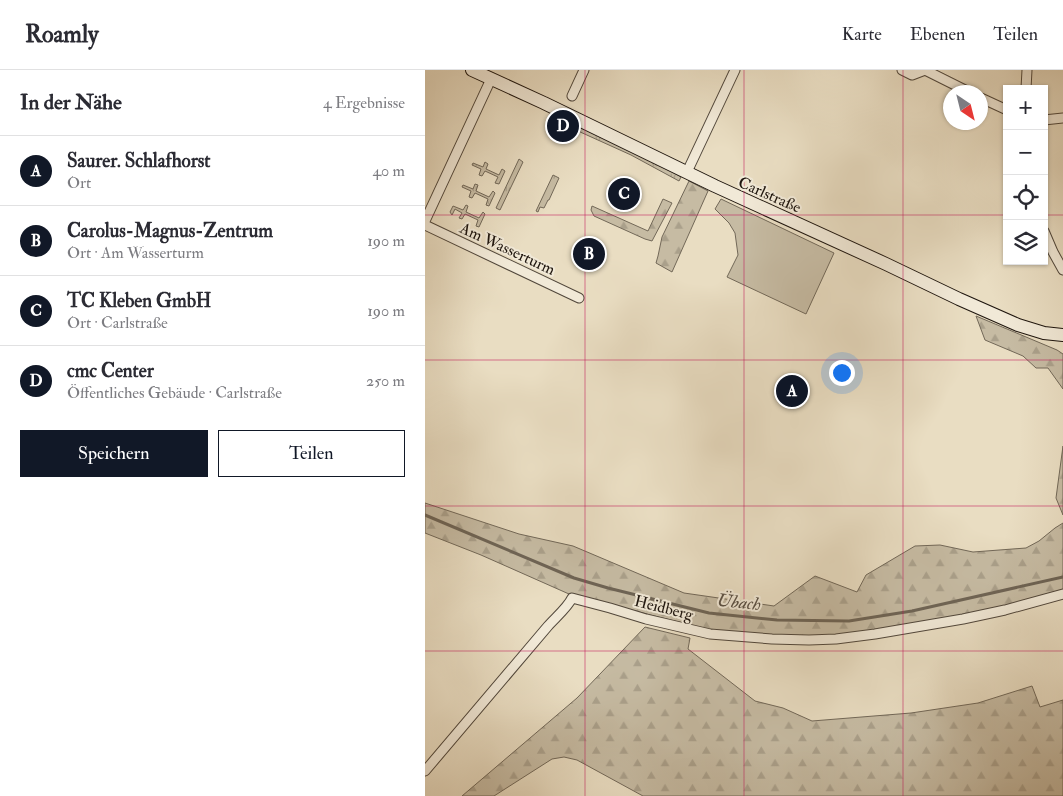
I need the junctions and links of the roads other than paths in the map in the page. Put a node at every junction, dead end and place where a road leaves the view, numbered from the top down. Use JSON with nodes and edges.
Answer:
{"nodes":[{"id":1,"x":471,"y":70,"type":"edge"},
{"id":2,"x":584,"y":70,"type":"edge"},
{"id":3,"x":735,"y":70,"type":"edge"},
{"id":4,"x":902,"y":70,"type":"edge"},
{"id":5,"x":1027,"y":70,"type":"edge"},
{"id":6,"x":491,"y":79,"type":"junction"},
{"id":7,"x":955,"y":85,"type":"edge"},
{"id":8,"x":1026,"y":85,"type":"edge"},
{"id":9,"x":572,"y":96,"type":"dead end"},
{"id":10,"x":988,"y":101,"type":"edge"},
{"id":11,"x":1003,"y":108,"type":"edge"},
{"id":12,"x":1063,"y":118,"type":"edge"},
{"id":13,"x":1048,"y":120,"type":"edge"},
{"id":14,"x":687,"y":172,"type":"junction"},
{"id":15,"x":425,"y":223,"type":"edge"},
{"id":16,"x":1048,"y":240,"type":"edge"},
{"id":17,"x":1063,"y":270,"type":"edge"},
{"id":18,"x":579,"y":298,"type":"dead end"},
{"id":19,"x":1061,"y":335,"type":"edge"},
{"id":20,"x":1063,"y":594,"type":"edge"},
{"id":21,"x":425,"y":771,"type":"edge"}],
"edges":[{"from":1,"to":6,"type":"main road","name":"Carlstraße"},
{"from":2,"to":9,"type":"street"},
{"from":3,"to":14,"type":"street"},
{"from":4,"to":7,"type":"street"},
{"from":5,"to":8,"type":"street"},
{"from":6,"to":14,"type":"main road","name":"Carlstraße"},
{"from":6,"to":15,"type":"street","name":"Am Wasserturm"},
{"from":10,"to":11,"type":"street"},
{"from":12,"to":13,"type":"street"},
{"from":14,"to":19,"type":"main road","name":"Carlstraße"},
{"from":15,"to":18,"type":"street","name":"Am Wasserturm"},
{"from":16,"to":17,"type":"street"},
{"from":20,"to":21,"type":"street","name":"Heidberg"}]}
